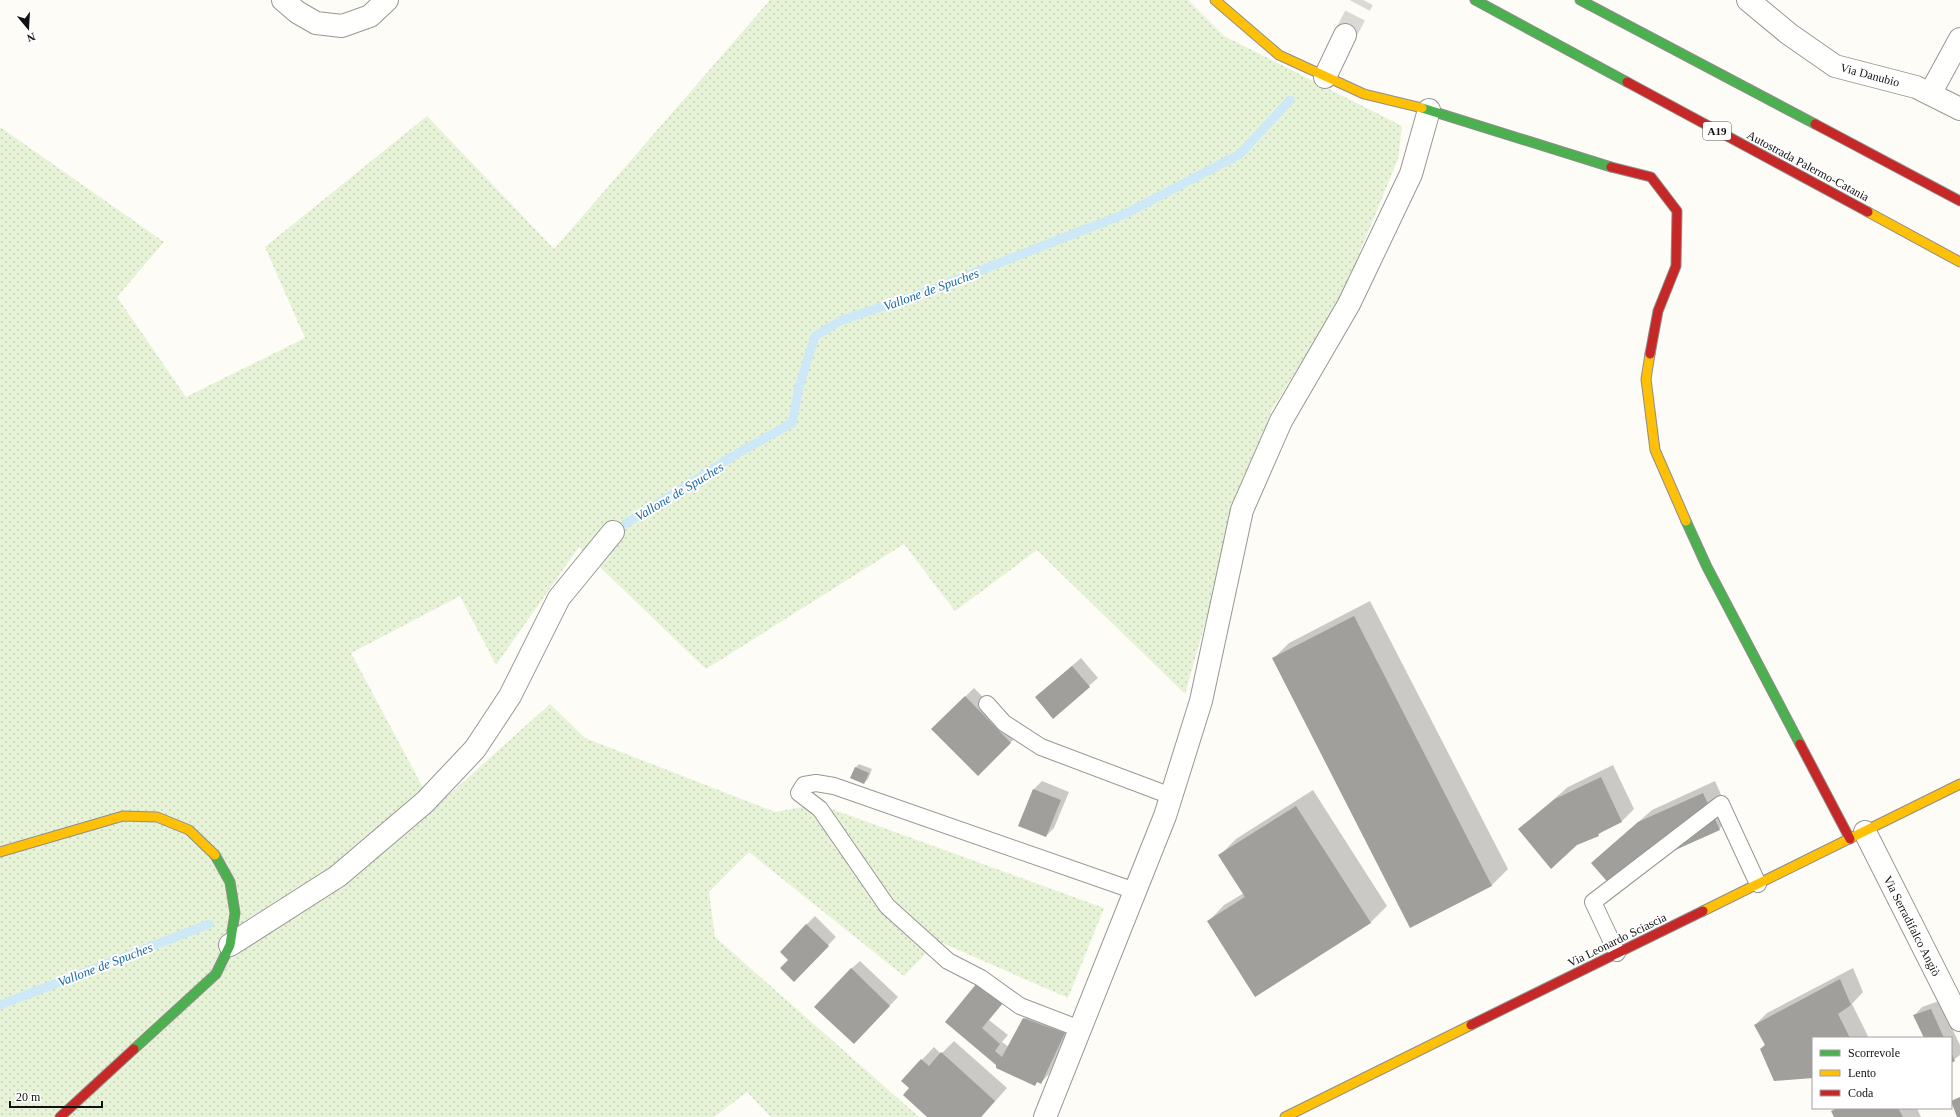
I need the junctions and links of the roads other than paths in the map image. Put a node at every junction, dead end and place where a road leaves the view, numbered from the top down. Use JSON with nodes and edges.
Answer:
{"nodes":[{"id":1,"x":283,"y":0,"type":"edge"},
{"id":2,"x":387,"y":0,"type":"edge"},
{"id":3,"x":1215,"y":0,"type":"edge"},
{"id":4,"x":1475,"y":0,"type":"edge"},
{"id":5,"x":1580,"y":0,"type":"edge"},
{"id":6,"x":1748,"y":0,"type":"edge"},
{"id":7,"x":1345,"y":35,"type":"tunnel mouth"},
{"id":8,"x":1960,"y":39,"type":"edge"},
{"id":9,"x":1325,"y":77,"type":"junction"},
{"id":10,"x":1930,"y":94,"type":"junction"},
{"id":11,"x":1960,"y":109,"type":"edge"},
{"id":12,"x":1429,"y":110,"type":"junction"},
{"id":13,"x":1960,"y":201,"type":"edge"},
{"id":14,"x":1960,"y":262,"type":"edge"},
{"id":15,"x":613,"y":532,"type":"dead end"},
{"id":16,"x":987,"y":704,"type":"dead end"},
{"id":17,"x":1960,"y":784,"type":"edge"},
{"id":18,"x":1171,"y":796,"type":"junction"},
{"id":19,"x":1858,"y":835,"type":"junction"},
{"id":20,"x":0,"y":852,"type":"edge"},
{"id":21,"x":1758,"y":884,"type":"junction"},
{"id":22,"x":1135,"y":890,"type":"junction"},
{"id":23,"x":230,"y":945,"type":"junction"},
{"id":24,"x":1617,"y":954,"type":"junction"},
{"id":25,"x":1960,"y":1020,"type":"edge"},
{"id":26,"x":1080,"y":1029,"type":"junction"},
{"id":27,"x":60,"y":1117,"type":"edge"},
{"id":28,"x":1045,"y":1117,"type":"edge"},
{"id":29,"x":1285,"y":1117,"type":"edge"}],
"edges":[{"from":1,"to":2,"type":"street"},
{"from":3,"to":9,"type":"main road"},
{"from":4,"to":14,"type":"main road","name":"Autostrada Palermo-Catania","number":"A19"},
{"from":5,"to":13,"type":"main road"},
{"from":6,"to":10,"type":"street","name":"Via Danubio"},
{"from":7,"to":9,"type":"street"},
{"from":8,"to":10,"type":"street"},
{"from":9,"to":12,"type":"main road"},
{"from":10,"to":11,"type":"street","name":"Via Danubio"},
{"from":12,"to":18,"type":"street"},
{"from":12,"to":19,"type":"main road"},
{"from":15,"to":23,"type":"street"},
{"from":16,"to":18,"type":"lane"},
{"from":17,"to":19,"type":"main road","name":"Via Leonardo Sciascia"},
{"from":18,"to":22,"type":"street"},
{"from":19,"to":21,"type":"main road","name":"Via Leonardo Sciascia"},
{"from":19,"to":25,"type":"street","name":"Via Serradifalco Angiò"},
{"from":20,"to":23,"type":"main road"},
{"from":21,"to":24,"type":"main road","name":"Via Leonardo Sciascia"},
{"from":21,"to":24,"type":"lane"},
{"from":22,"to":26,"type":"street"},
{"from":22,"to":26,"type":"lane"},
{"from":23,"to":27,"type":"main road"},
{"from":24,"to":29,"type":"main road","name":"Via Leonardo Sciascia"},
{"from":26,"to":28,"type":"street"}]}
